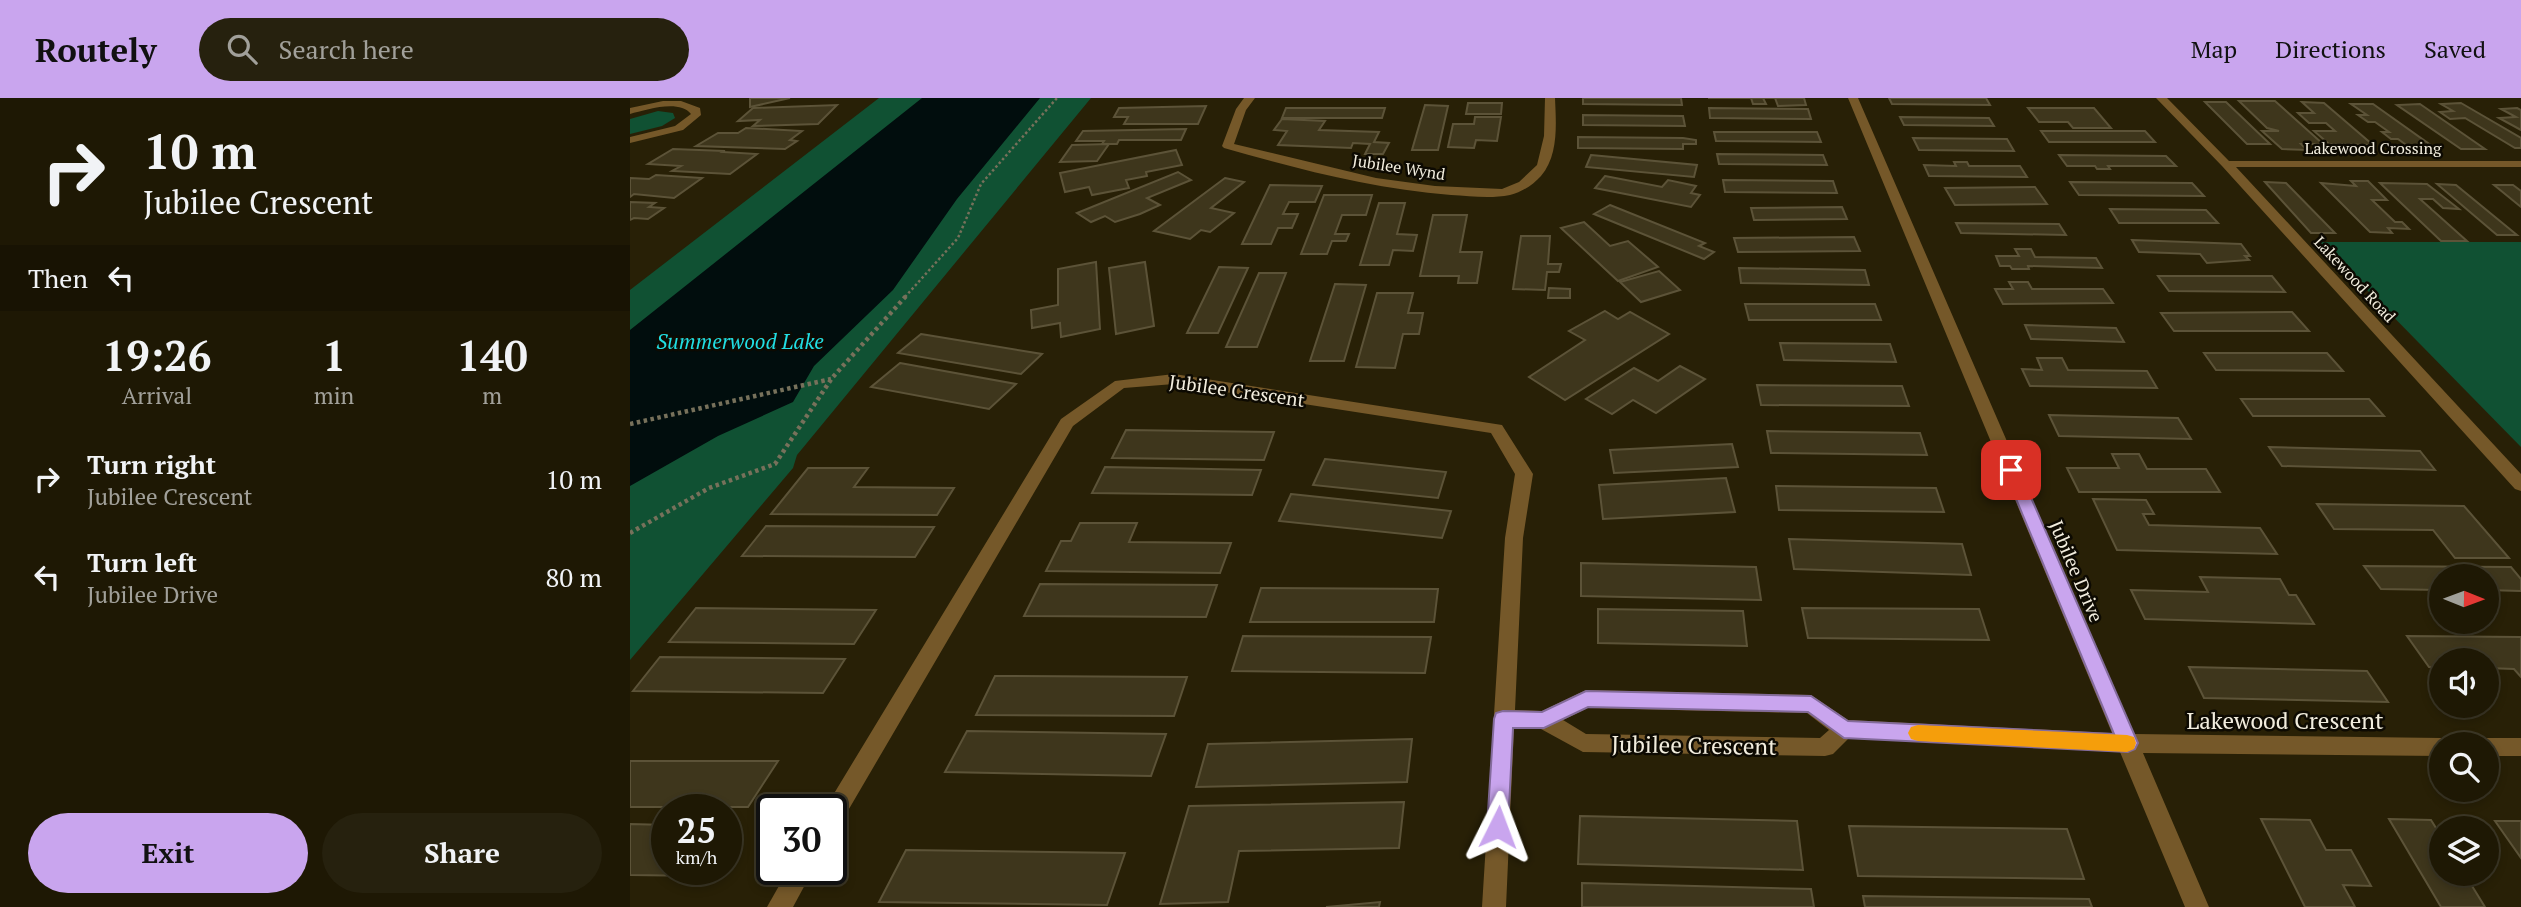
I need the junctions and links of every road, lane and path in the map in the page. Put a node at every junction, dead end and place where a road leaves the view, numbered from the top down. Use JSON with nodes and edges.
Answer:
{"nodes":[{"id":1,"x":1057,"y":98,"type":"edge"},
{"id":2,"x":1250,"y":98,"type":"edge"},
{"id":3,"x":1550,"y":98,"type":"edge"},
{"id":4,"x":1853,"y":98,"type":"edge"},
{"id":5,"x":2161,"y":98,"type":"edge"},
{"id":6,"x":630,"y":111,"type":"edge"},
{"id":7,"x":630,"y":140,"type":"edge"},
{"id":8,"x":2226,"y":164,"type":"junction"},
{"id":9,"x":2521,"y":164,"type":"edge"},
{"id":10,"x":832,"y":378,"type":"junction"},
{"id":11,"x":630,"y":424,"type":"edge"},
{"id":12,"x":2521,"y":485,"type":"edge"},
{"id":13,"x":630,"y":533,"type":"edge"},
{"id":14,"x":1503,"y":719,"type":"junction"},
{"id":15,"x":1544,"y":720,"type":"junction"},
{"id":16,"x":1844,"y":729,"type":"junction"},
{"id":17,"x":2128,"y":743,"type":"junction"},
{"id":18,"x":2429,"y":747,"type":"edge"},
{"id":19,"x":2499,"y":747,"type":"edge"},
{"id":20,"x":2521,"y":747,"type":"edge"},
{"id":21,"x":846,"y":794,"type":"edge"},
{"id":22,"x":792,"y":885,"type":"edge"},
{"id":23,"x":779,"y":907,"type":"edge"},
{"id":24,"x":1494,"y":907,"type":"edge"},
{"id":25,"x":2197,"y":907,"type":"edge"}],
"edges":[{"from":1,"to":10,"type":"path"},
{"from":2,"to":3,"type":"street","name":"Jubilee Wynd"},
{"from":4,"to":17,"type":"street","name":"Jubilee Drive"},
{"from":5,"to":8,"type":"street","name":"Lakewood Road"},
{"from":6,"to":7,"type":"street"},
{"from":8,"to":9,"type":"street","name":"Lakewood Crossing"},
{"from":8,"to":12,"type":"street","name":"Lakewood Road"},
{"from":10,"to":11,"type":"path"},
{"from":10,"to":13,"type":"path"},
{"from":14,"to":15,"type":"street","name":"Jubilee Crescent"},
{"from":14,"to":21,"type":"street","name":"Jubilee Crescent"},
{"from":14,"to":24,"type":"street","name":"Jubilee Crescent"},
{"from":15,"to":16,"type":"street","name":"Jubilee Crescent"},
{"from":15,"to":16,"type":"street","name":"Jubilee Crescent"},
{"from":16,"to":17,"type":"street"},
{"from":17,"to":18,"type":"street","name":"Lakewood Crescent"},
{"from":17,"to":25,"type":"street","name":"Jubilee Drive"},
{"from":19,"to":20,"type":"street"},
{"from":22,"to":23,"type":"street"}]}
